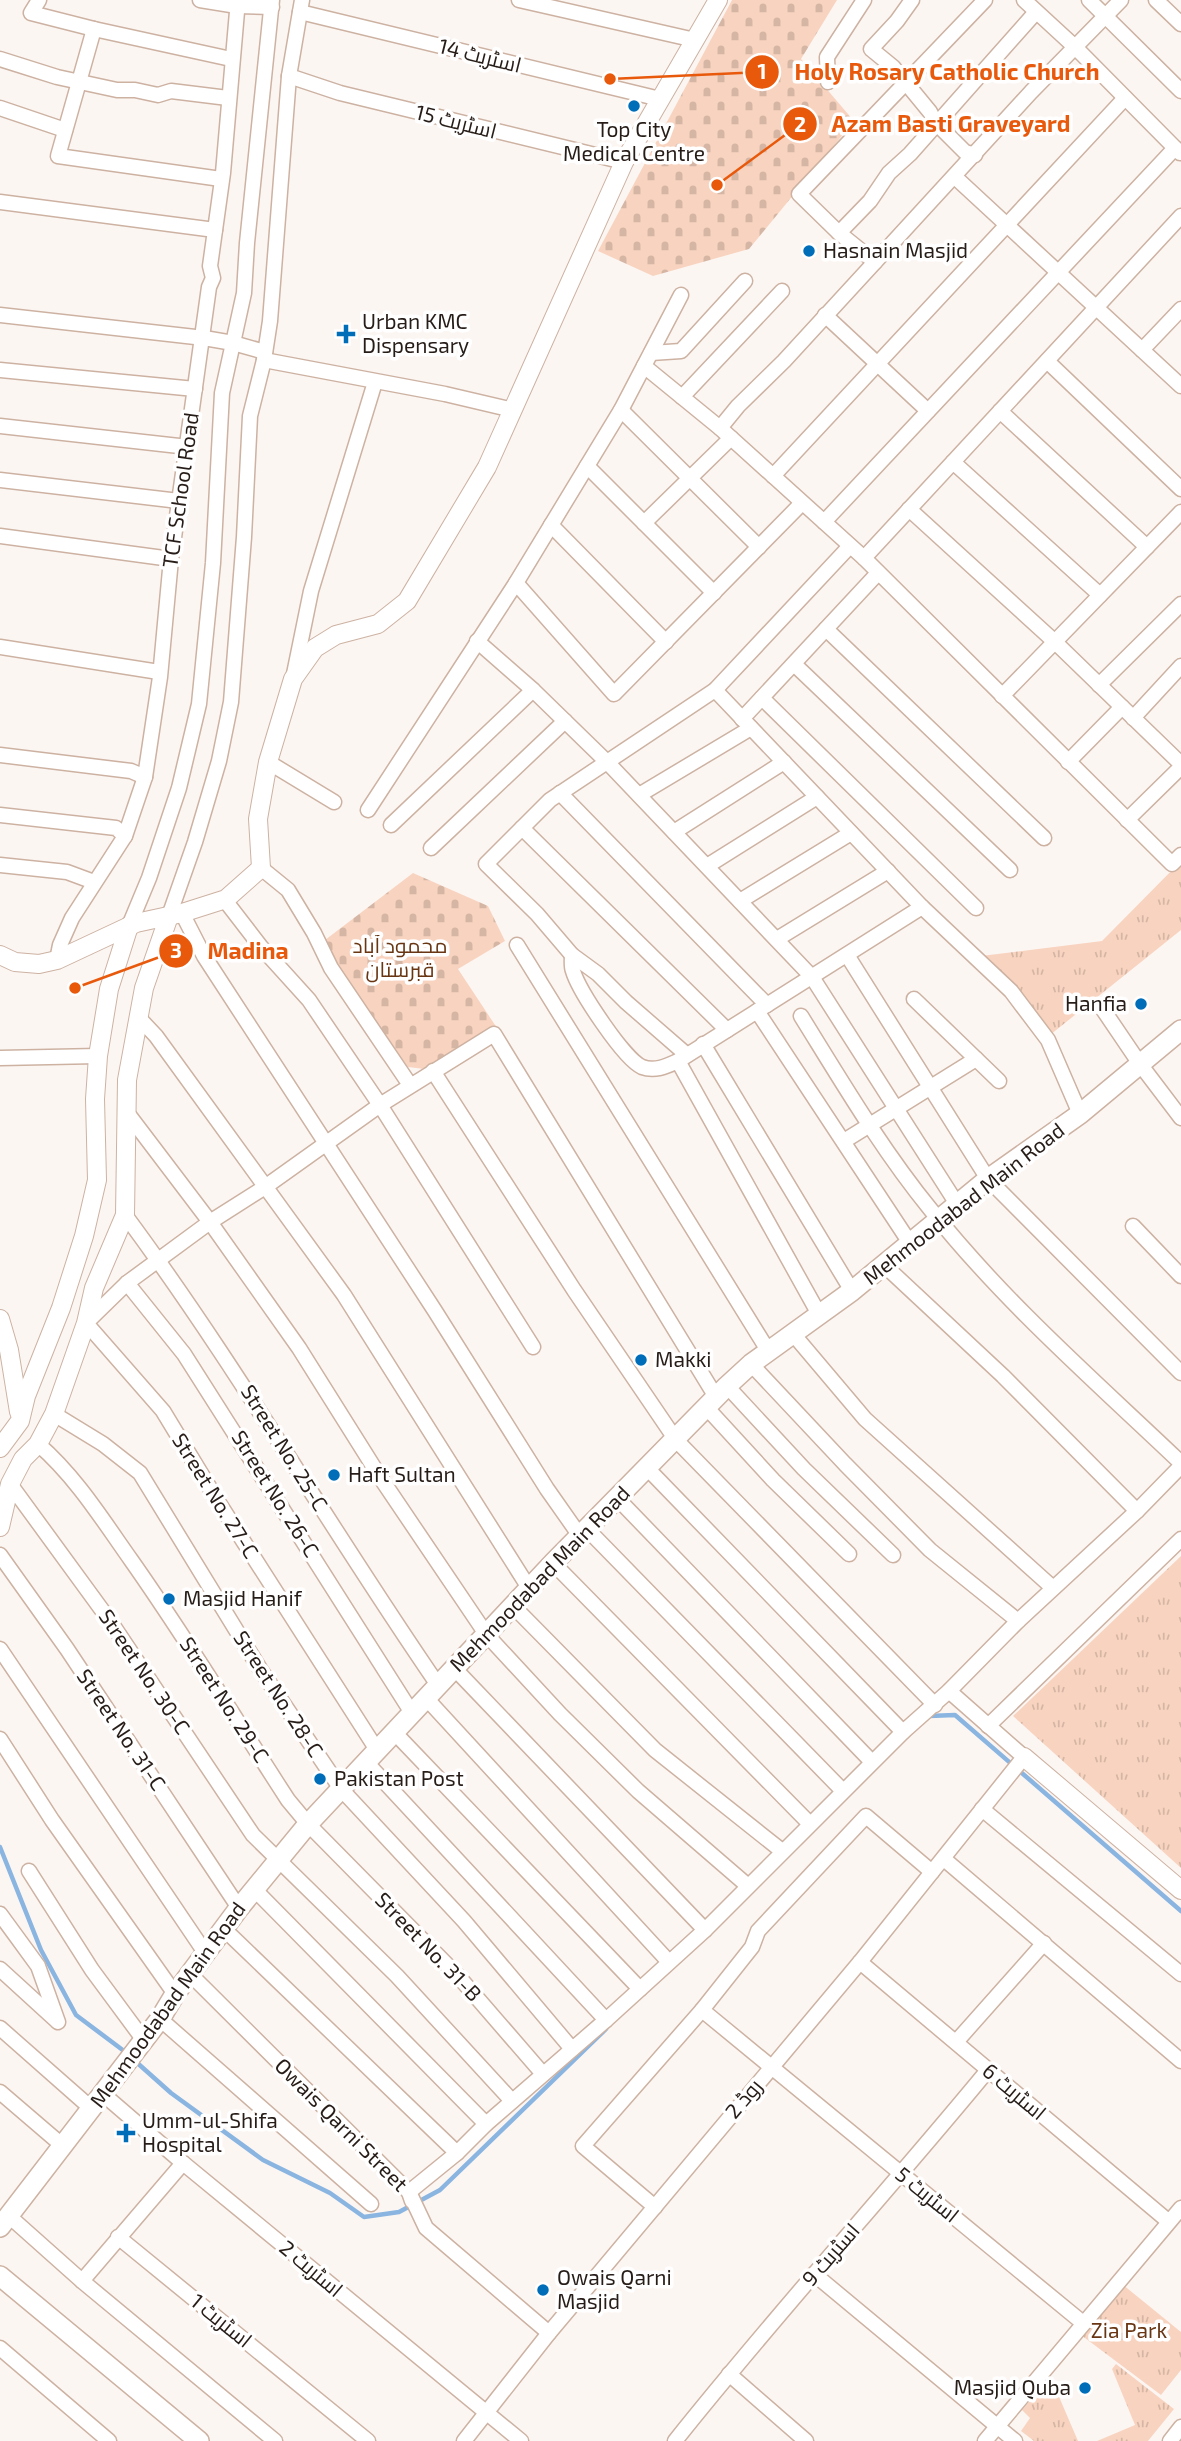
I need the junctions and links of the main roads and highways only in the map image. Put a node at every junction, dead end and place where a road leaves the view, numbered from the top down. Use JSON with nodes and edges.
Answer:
{"nodes":[{"id":1,"x":1181,"y":1030,"type":"edge"},
{"id":2,"x":5,"y":2222,"type":"edge"},
{"id":3,"x":0,"y":2276,"type":"edge"},
{"id":4,"x":199,"y":2441,"type":"edge"}],
"edges":[{"from":1,"to":2,"type":"main road","name":"Mehmoodabad Main Road"},
{"from":3,"to":4,"type":"main road"}]}
